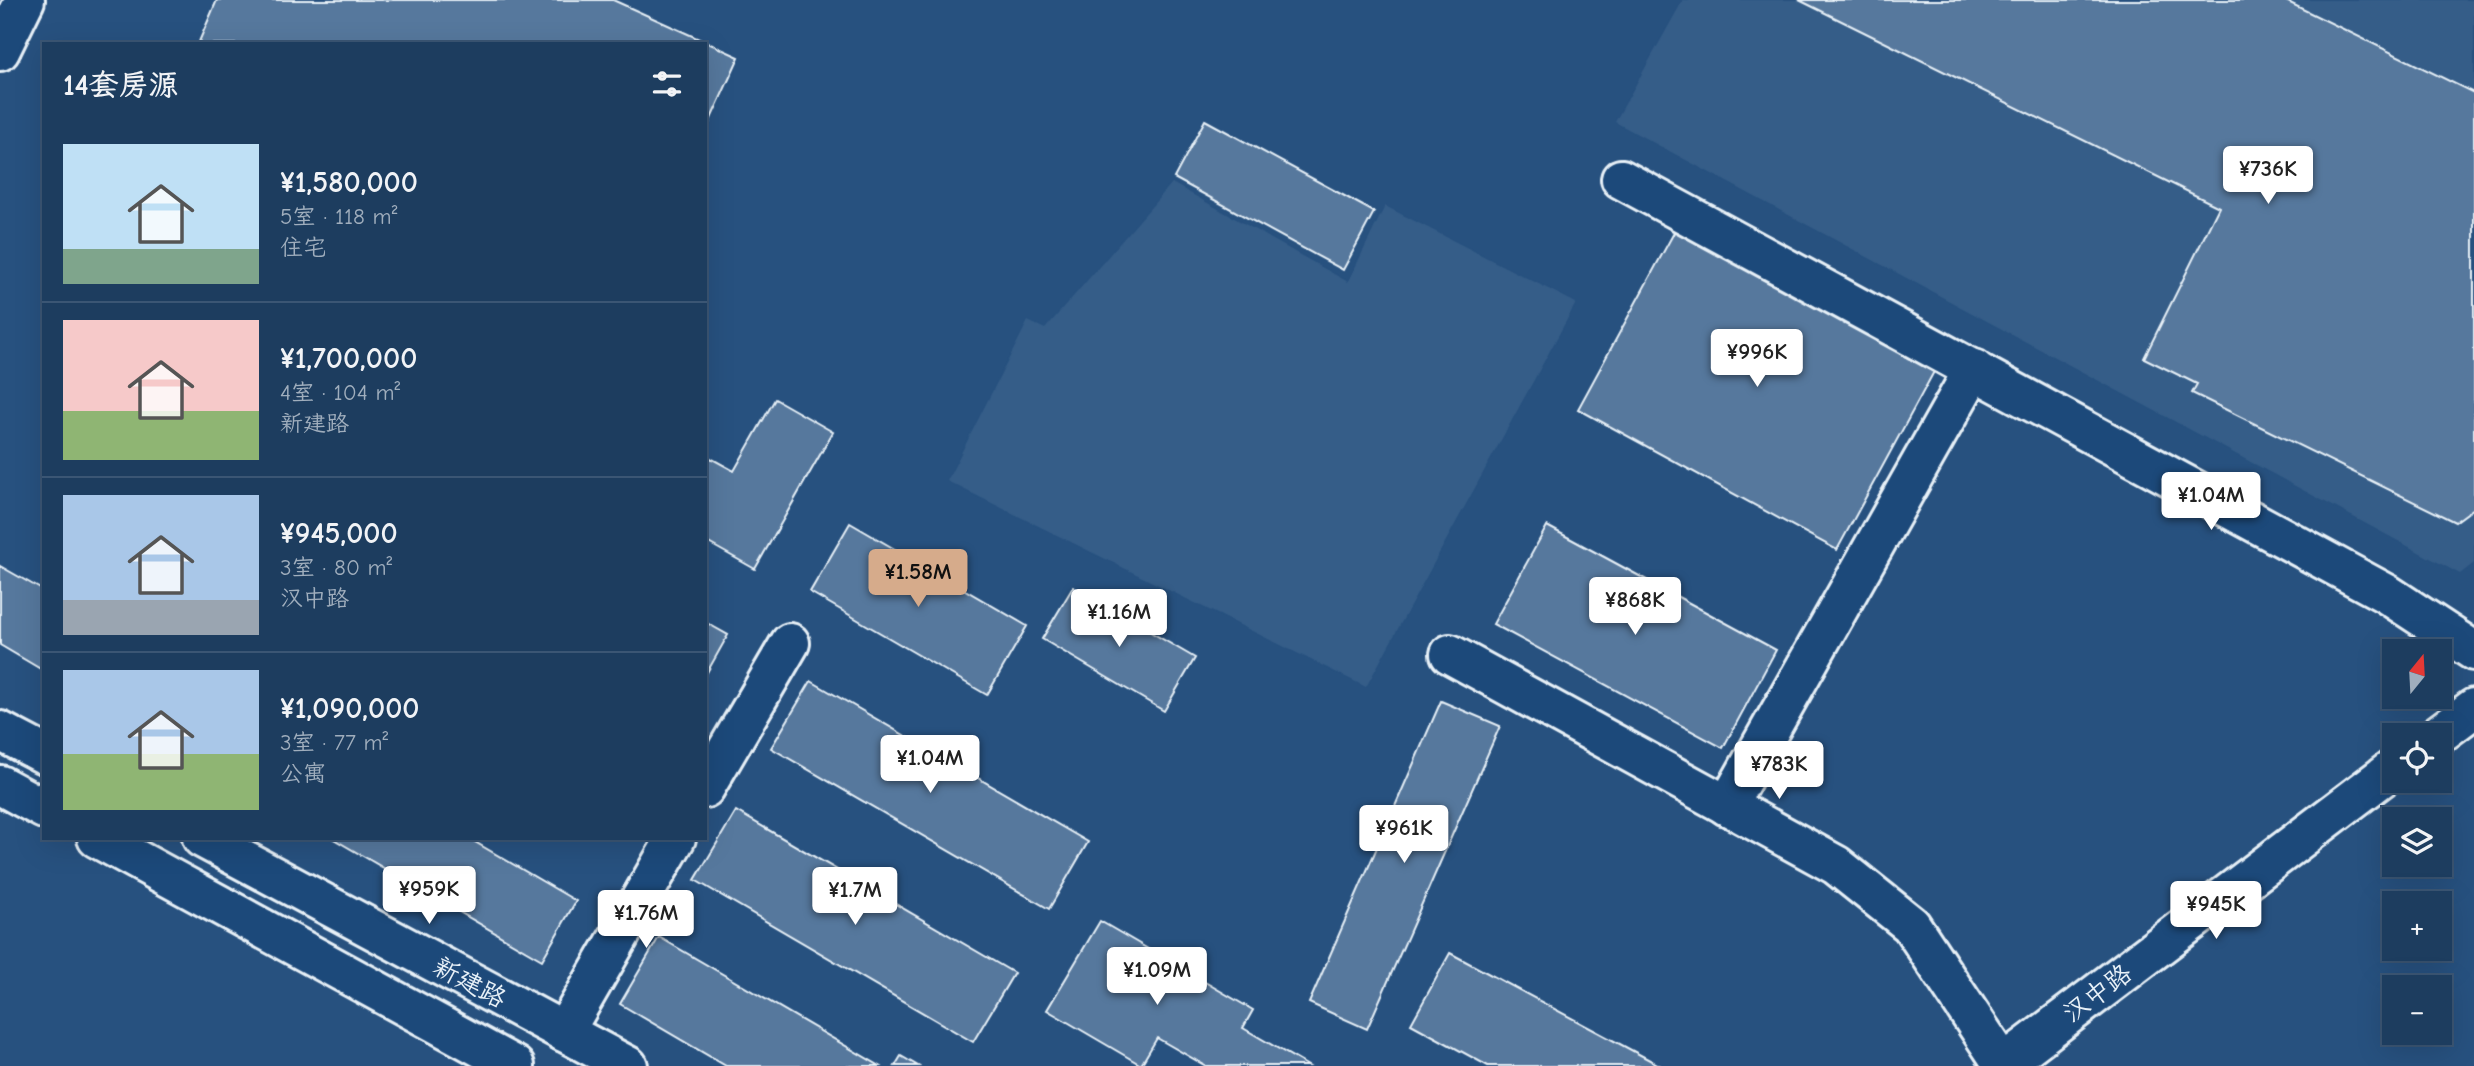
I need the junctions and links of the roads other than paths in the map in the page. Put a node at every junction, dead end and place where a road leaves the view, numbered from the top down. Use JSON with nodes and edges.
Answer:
{"nodes":[{"id":1,"x":25,"y":0,"type":"edge"},
{"id":2,"x":0,"y":51,"type":"edge"},
{"id":3,"x":1621,"y":179,"type":"dead end"},
{"id":4,"x":1974,"y":369,"type":"junction"},
{"id":5,"x":790,"y":643,"type":"dead end"},
{"id":6,"x":2474,"y":651,"type":"edge"},
{"id":7,"x":1450,"y":654,"type":"dead end"},
{"id":8,"x":2474,"y":708,"type":"edge"},
{"id":9,"x":2452,"y":724,"type":"edge"},
{"id":10,"x":0,"y":730,"type":"edge"},
{"id":11,"x":42,"y":753,"type":"edge"},
{"id":12,"x":2382,"y":777,"type":"edge"},
{"id":13,"x":0,"y":785,"type":"edge"},
{"id":14,"x":707,"y":785,"type":"edge"},
{"id":15,"x":1727,"y":806,"type":"junction"},
{"id":16,"x":42,"y":808,"type":"edge"},
{"id":17,"x":101,"y":840,"type":"edge"},
{"id":18,"x":206,"y":840,"type":"edge"},
{"id":19,"x":675,"y":840,"type":"edge"},
{"id":20,"x":564,"y":1032,"type":"junction"},
{"id":21,"x":2002,"y":1065,"type":"edge"},
{"id":22,"x":515,"y":1066,"type":"edge"},
{"id":23,"x":628,"y":1066,"type":"edge"}],
"edges":[{"from":1,"to":2,"type":"street"},
{"from":3,"to":4,"type":"street"},
{"from":4,"to":6,"type":"street"},
{"from":4,"to":15,"type":"street"},
{"from":5,"to":14,"type":"street"},
{"from":7,"to":15,"type":"street"},
{"from":8,"to":9,"type":"street"},
{"from":10,"to":11,"type":"street"},
{"from":12,"to":21,"type":"street","name":"汉中路"},
{"from":13,"to":16,"type":"street"},
{"from":15,"to":21,"type":"street"},
{"from":17,"to":22,"type":"street","name":"新建路"},
{"from":18,"to":20,"type":"street","name":"新建路"},
{"from":19,"to":20,"type":"street"},
{"from":20,"to":23,"type":"street","name":"新建路"}]}
